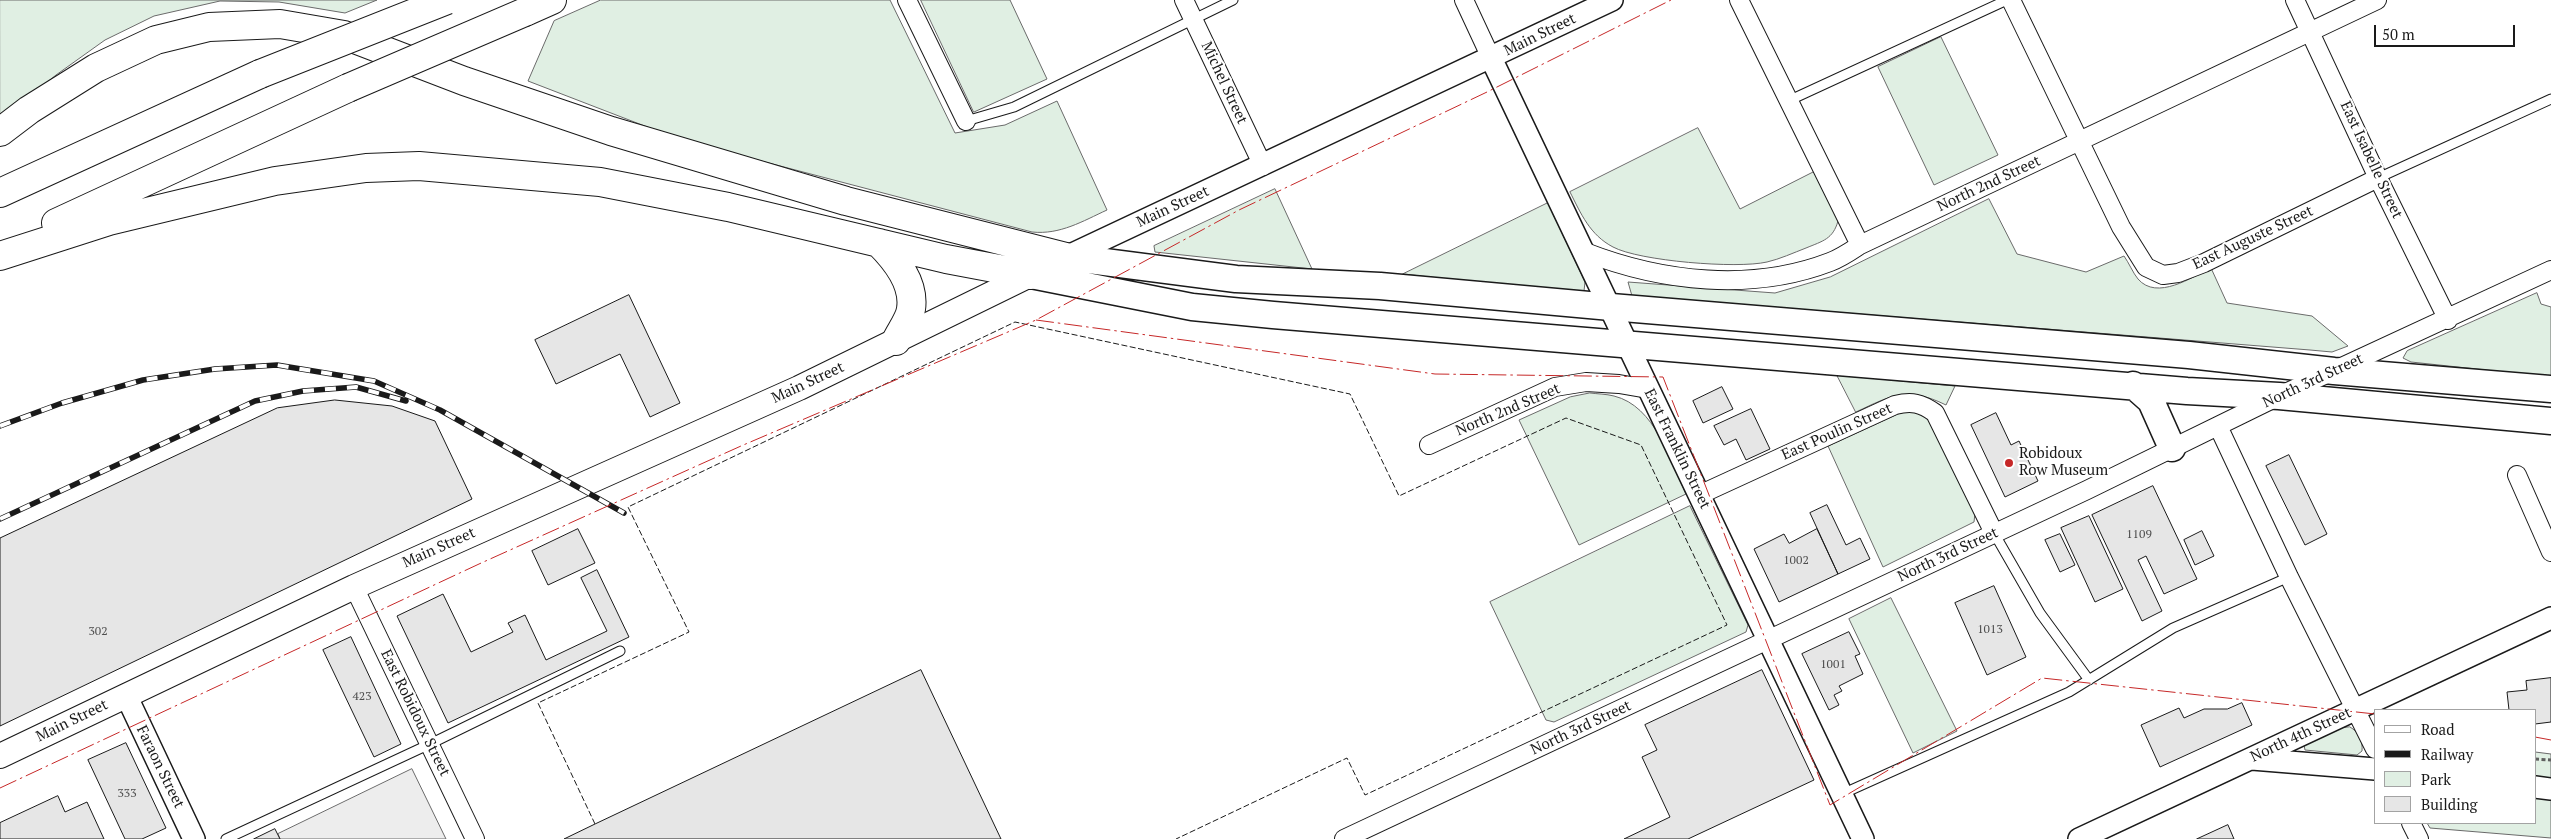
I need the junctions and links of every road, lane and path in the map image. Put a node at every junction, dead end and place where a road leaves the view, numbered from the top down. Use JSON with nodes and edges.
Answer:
{"nodes":[{"id":1,"x":447,"y":0,"type":"edge"},
{"id":2,"x":552,"y":0,"type":"edge"},
{"id":3,"x":907,"y":0,"type":"edge"},
{"id":4,"x":1184,"y":0,"type":"edge"},
{"id":5,"x":1233,"y":0,"type":"edge"},
{"id":6,"x":1464,"y":0,"type":"edge"},
{"id":7,"x":1612,"y":0,"type":"edge"},
{"id":8,"x":1739,"y":0,"type":"edge"},
{"id":9,"x":2008,"y":0,"type":"edge"},
{"id":10,"x":2012,"y":0,"type":"edge"},
{"id":11,"x":2295,"y":0,"type":"edge"},
{"id":12,"x":2377,"y":0,"type":"edge"},
{"id":13,"x":1194,"y":20,"type":"junction"},
{"id":14,"x":2310,"y":32,"type":"junction"},
{"id":15,"x":1491,"y":58,"type":"junction"},
{"id":16,"x":2551,"y":99,"type":"edge"},
{"id":17,"x":1788,"y":101,"type":"junction"},
{"id":18,"x":966,"y":121,"type":"joint"},
{"id":19,"x":0,"y":132,"type":"edge"},
{"id":20,"x":2079,"y":141,"type":"junction"},
{"id":21,"x":1263,"y":166,"type":"junction"},
{"id":22,"x":2378,"y":178,"type":"junction"},
{"id":23,"x":0,"y":193,"type":"edge"},
{"id":24,"x":879,"y":243,"type":"junction"},
{"id":25,"x":1860,"y":245,"type":"junction"},
{"id":26,"x":0,"y":250,"type":"edge"},
{"id":27,"x":1585,"y":252,"type":"junction"},
{"id":28,"x":0,"y":256,"type":"edge"},
{"id":29,"x":1066,"y":257,"type":"junction"},
{"id":30,"x":2551,"y":270,"type":"edge"},
{"id":31,"x":1031,"y":275,"type":"junction"},
{"id":32,"x":1611,"y":307,"type":"junction"},
{"id":33,"x":2448,"y":320,"type":"junction"},
{"id":34,"x":896,"y":341,"type":"junction"},
{"id":35,"x":1627,"y":343,"type":"junction"},
{"id":36,"x":2334,"y":371,"type":"junction"},
{"id":37,"x":2133,"y":386,"type":"junction"},
{"id":38,"x":1648,"y":389,"type":"junction"},
{"id":39,"x":2551,"y":389,"type":"edge"},
{"id":40,"x":2279,"y":396,"type":"junction"},
{"id":41,"x":2551,"y":421,"type":"edge"},
{"id":42,"x":2218,"y":426,"type":"junction"},
{"id":43,"x":1429,"y":445,"type":"dead end"},
{"id":44,"x":2172,"y":448,"type":"junction"},
{"id":45,"x":2516,"y":475,"type":"dead end"},
{"id":46,"x":1699,"y":495,"type":"junction"},
{"id":47,"x":1994,"y":533,"type":"junction"},
{"id":48,"x":2551,"y":552,"type":"edge"},
{"id":49,"x":2289,"y":577,"type":"junction"},
{"id":50,"x":354,"y":587,"type":"junction"},
{"id":51,"x":2551,"y":618,"type":"edge"},
{"id":52,"x":1768,"y":640,"type":"junction"},
{"id":53,"x":620,"y":651,"type":"dead end"},
{"id":54,"x":2089,"y":680,"type":"junction"},
{"id":55,"x":126,"y":695,"type":"junction"},
{"id":56,"x":2355,"y":710,"type":"junction"},
{"id":57,"x":430,"y":744,"type":"junction"},
{"id":58,"x":2374,"y":747,"type":"edge"},
{"id":59,"x":0,"y":756,"type":"edge"},
{"id":60,"x":2250,"y":759,"type":"junction"},
{"id":61,"x":2536,"y":759,"type":"edge"},
{"id":62,"x":2551,"y":760,"type":"edge"},
{"id":63,"x":2374,"y":769,"type":"edge"},
{"id":64,"x":2536,"y":788,"type":"edge"},
{"id":65,"x":2551,"y":789,"type":"edge"},
{"id":66,"x":1842,"y":794,"type":"junction"},
{"id":67,"x":2412,"y":824,"type":"edge"},
{"id":68,"x":194,"y":839,"type":"edge"},
{"id":69,"x":226,"y":839,"type":"edge"},
{"id":70,"x":475,"y":839,"type":"edge"},
{"id":71,"x":1344,"y":839,"type":"edge"},
{"id":72,"x":1863,"y":839,"type":"edge"},
{"id":73,"x":2078,"y":839,"type":"edge"},
{"id":74,"x":2419,"y":839,"type":"edge"}],
"edges":[{"from":1,"to":23,"type":"highway","bridge":true},
{"from":2,"to":26,"type":"highway","bridge":true},
{"from":3,"to":18,"type":"street"},
{"from":4,"to":13,"type":"street","name":"Michel Street"},
{"from":5,"to":13,"type":"lane"},
{"from":6,"to":15,"type":"street"},
{"from":7,"to":15,"type":"street","name":"Main Street"},
{"from":8,"to":17,"type":"street"},
{"from":9,"to":17,"type":"lane"},
{"from":10,"to":20,"type":"street","name":"East Auguste Street"},
{"from":11,"to":14,"type":"street","name":"East Isabelle Street"},
{"from":12,"to":14,"type":"street","name":"North 2nd Street"},
{"from":13,"to":18,"type":"lane"},
{"from":13,"to":21,"type":"street","name":"Michel Street"},
{"from":14,"to":20,"type":"street","name":"North 2nd Street"},
{"from":14,"to":22,"type":"street","name":"East Isabelle Street"},
{"from":15,"to":21,"type":"street","name":"Main Street"},
{"from":15,"to":27,"type":"street","name":"East Franklin Street"},
{"from":16,"to":22,"type":"lane"},
{"from":17,"to":25,"type":"street"},
{"from":19,"to":29,"type":"highway"},
{"from":20,"to":22,"type":"street","name":"East Auguste Street"},
{"from":20,"to":25,"type":"street","name":"North 2nd Street"},
{"from":21,"to":29,"type":"street","name":"Main Street"},
{"from":22,"to":33,"type":"street","name":"East Isabelle Street"},
{"from":24,"to":28,"type":"highway"},
{"from":24,"to":31,"type":"highway"},
{"from":24,"to":34,"type":"highway"},
{"from":25,"to":27,"type":"street","name":"North 2nd Street"},
{"from":27,"to":32,"type":"street","name":"East Franklin Street"},
{"from":29,"to":31,"type":"main road","name":"Main Street"},
{"from":29,"to":32,"type":"main road"},
{"from":30,"to":33,"type":"street","name":"North 3rd Street"},
{"from":31,"to":34,"type":"main road","name":"Main Street"},
{"from":31,"to":35,"type":"main road"},
{"from":32,"to":35,"type":"street","name":"East Franklin Street"},
{"from":32,"to":36,"type":"main road"},
{"from":33,"to":36,"type":"street","name":"North 3rd Street"},
{"from":34,"to":50,"type":"main road","name":"Main Street"},
{"from":35,"to":37,"type":"main road"},
{"from":35,"to":38,"type":"street","name":"East Franklin Street"},
{"from":36,"to":39,"type":"main road"},
{"from":36,"to":40,"type":"street","name":"North 3rd Street"},
{"from":37,"to":40,"type":"main road"},
{"from":37,"to":44,"type":"main road"},
{"from":38,"to":43,"type":"street","name":"North 2nd Street"},
{"from":38,"to":46,"type":"street","name":"East Franklin Street"},
{"from":40,"to":41,"type":"main road"},
{"from":40,"to":42,"type":"street","name":"North 3rd Street"},
{"from":42,"to":44,"type":"street","name":"North 3rd Street"},
{"from":42,"to":49,"type":"street"},
{"from":44,"to":47,"type":"street","name":"North 3rd Street"},
{"from":45,"to":48,"type":"street"},
{"from":46,"to":47,"type":"street","name":"East Poulin Street"},
{"from":46,"to":52,"type":"street","name":"East Franklin Street"},
{"from":47,"to":52,"type":"street","name":"North 3rd Street"},
{"from":47,"to":54,"type":"lane"},
{"from":49,"to":54,"type":"lane"},
{"from":49,"to":56,"type":"street"},
{"from":50,"to":55,"type":"main road","name":"Main Street"},
{"from":50,"to":57,"type":"street","name":"East Robidoux Street"},
{"from":51,"to":56,"type":"street","name":"North 4th Street"},
{"from":52,"to":66,"type":"street","name":"East Franklin Street"},
{"from":52,"to":71,"type":"street","name":"North 3rd Street"},
{"from":53,"to":57,"type":"lane"},
{"from":54,"to":66,"type":"lane"},
{"from":55,"to":59,"type":"main road","name":"Main Street"},
{"from":55,"to":68,"type":"street","name":"Faraon Street"},
{"from":56,"to":58,"type":"street"},
{"from":56,"to":60,"type":"street","name":"North 4th Street"},
{"from":57,"to":69,"type":"lane"},
{"from":57,"to":70,"type":"street","name":"East Robidoux Street"},
{"from":60,"to":63,"type":"street"},
{"from":60,"to":73,"type":"street","name":"North 4th Street"},
{"from":61,"to":62,"type":"path"},
{"from":64,"to":65,"type":"street"},
{"from":66,"to":72,"type":"street","name":"East Franklin Street"},
{"from":67,"to":74,"type":"street"}]}
